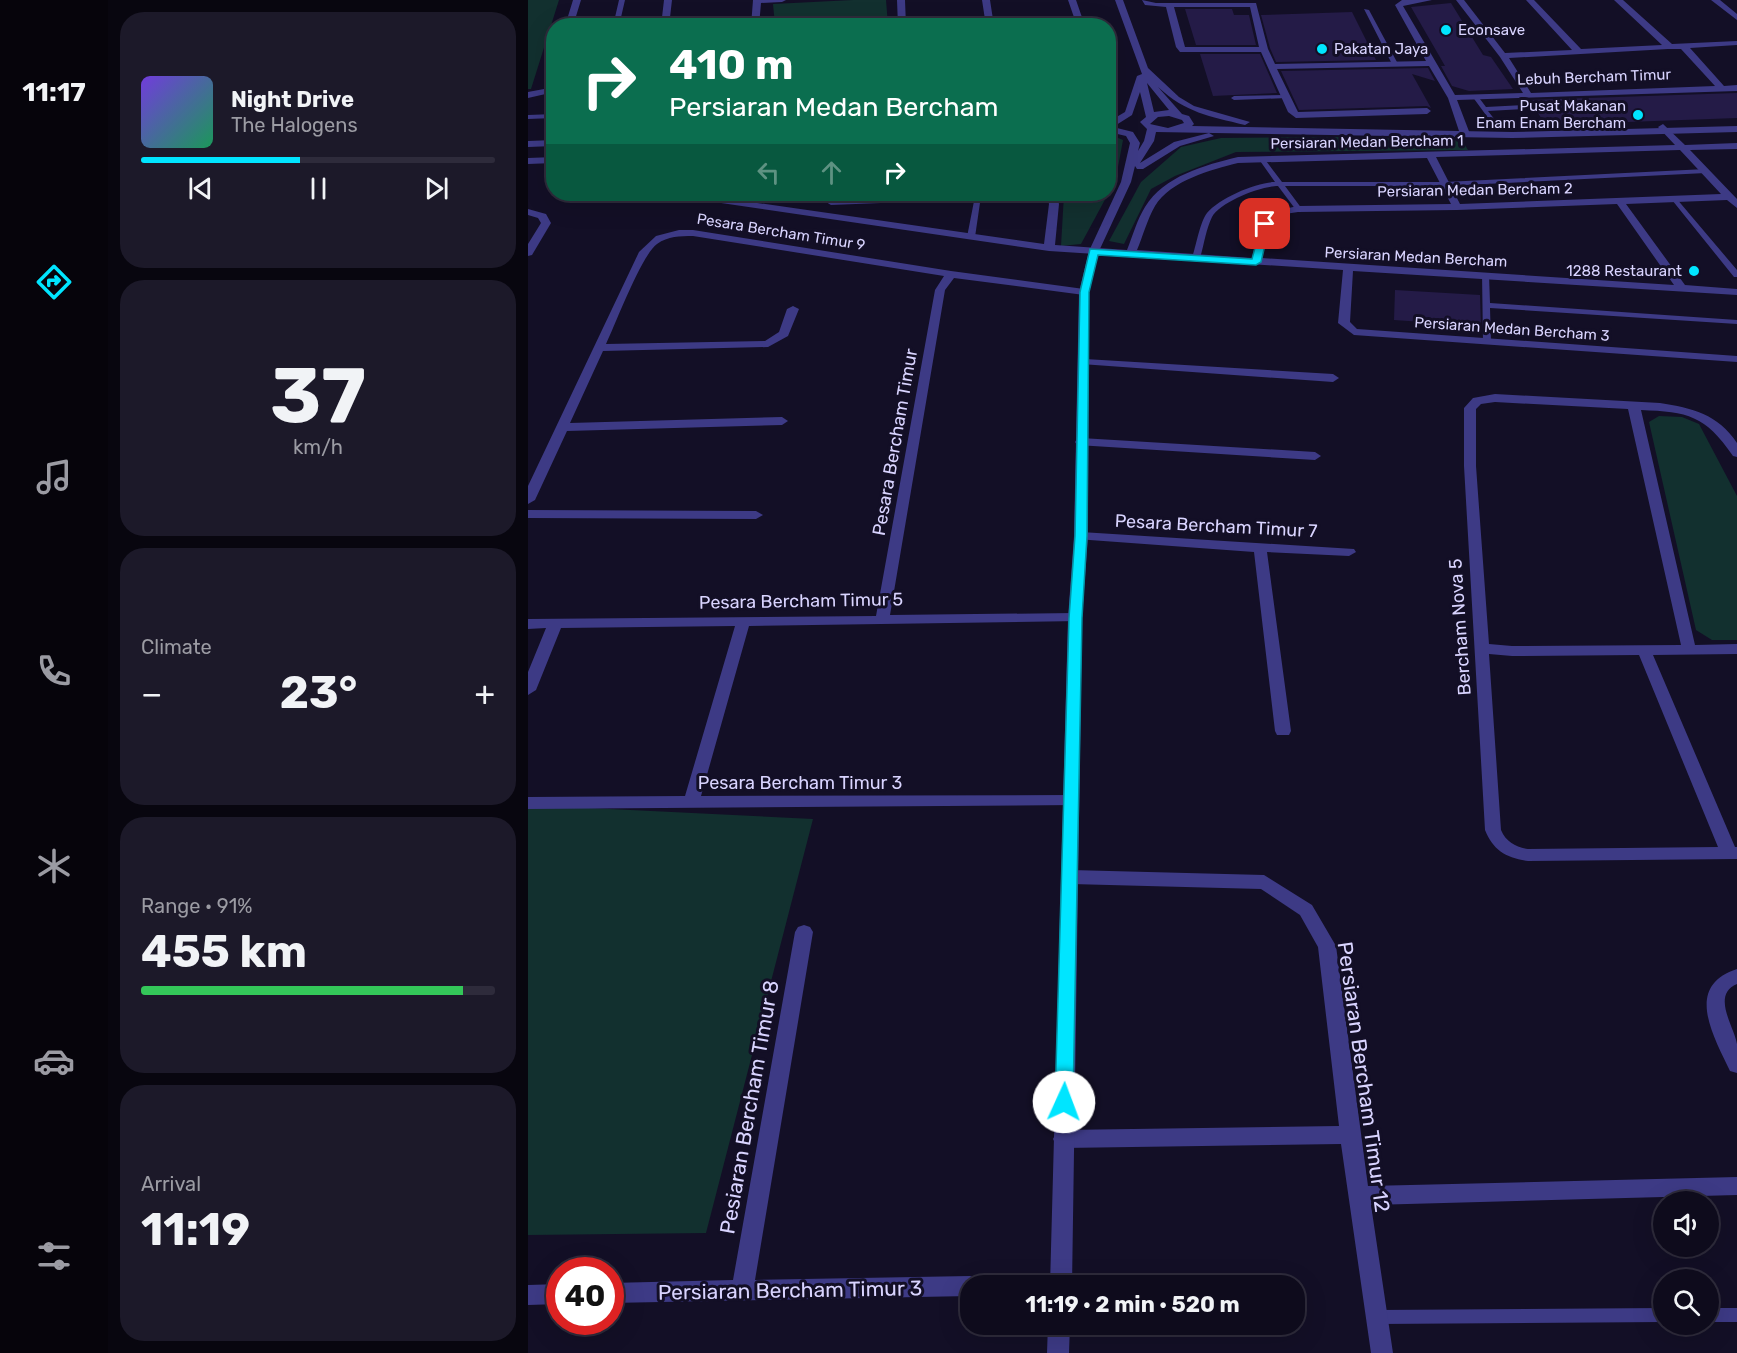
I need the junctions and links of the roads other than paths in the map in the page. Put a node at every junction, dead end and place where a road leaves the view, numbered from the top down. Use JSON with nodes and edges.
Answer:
{"nodes":[{"id":1,"x":576,"y":0,"type":"edge"},
{"id":2,"x":622,"y":0,"type":"edge"},
{"id":3,"x":668,"y":0,"type":"edge"},
{"id":4,"x":782,"y":0,"type":"edge"},
{"id":5,"x":901,"y":0,"type":"edge"},
{"id":6,"x":986,"y":0,"type":"edge"},
{"id":7,"x":1072,"y":0,"type":"edge"},
{"id":8,"x":1112,"y":0,"type":"edge"},
{"id":9,"x":1119,"y":0,"type":"edge"},
{"id":10,"x":1146,"y":0,"type":"edge"},
{"id":11,"x":1426,"y":0,"type":"edge"},
{"id":12,"x":1460,"y":0,"type":"edge"},
{"id":13,"x":1530,"y":0,"type":"edge"},
{"id":14,"x":1618,"y":0,"type":"edge"},
{"id":15,"x":1715,"y":0,"type":"edge"},
{"id":16,"x":757,"y":1,"type":"edge"},
{"id":17,"x":1253,"y":2,"type":"edge"},
{"id":18,"x":1169,"y":5,"type":"junction"},
{"id":19,"x":1366,"y":10,"type":"dead end"},
{"id":20,"x":571,"y":18,"type":"edge"},
{"id":21,"x":618,"y":18,"type":"edge"},
{"id":22,"x":667,"y":18,"type":"edge"},
{"id":23,"x":756,"y":18,"type":"edge"},
{"id":24,"x":902,"y":18,"type":"edge"},
{"id":25,"x":989,"y":18,"type":"edge"},
{"id":26,"x":1078,"y":18,"type":"edge"},
{"id":27,"x":1737,"y":18,"type":"edge"},
{"id":28,"x":1737,"y":44,"type":"edge"},
{"id":29,"x":1684,"y":47,"type":"junction"},
{"id":30,"x":1671,"y":48,"type":"junction"},
{"id":31,"x":1264,"y":49,"type":"junction"},
{"id":32,"x":1580,"y":53,"type":"junction"},
{"id":33,"x":1503,"y":56,"type":"junction"},
{"id":34,"x":1433,"y":63,"type":"junction"},
{"id":35,"x":1395,"y":64,"type":"junction"},
{"id":36,"x":1272,"y":67,"type":"junction"},
{"id":37,"x":1143,"y":74,"type":"junction"},
{"id":38,"x":1737,"y":88,"type":"edge"},
{"id":39,"x":1722,"y":89,"type":"junction"},
{"id":40,"x":546,"y":91,"type":"edge"},
{"id":41,"x":1528,"y":94,"type":"junction"},
{"id":42,"x":528,"y":95,"type":"edge"},
{"id":43,"x":1475,"y":96,"type":"junction"},
{"id":44,"x":1285,"y":97,"type":"junction"},
{"id":45,"x":1233,"y":98,"type":"dead end"},
{"id":46,"x":1452,"y":98,"type":"junction"},
{"id":47,"x":1524,"y":107,"type":"dead end"},
{"id":48,"x":1484,"y":109,"type":"junction"},
{"id":49,"x":1427,"y":111,"type":"dead end"},
{"id":50,"x":1180,"y":115,"type":"junction"},
{"id":51,"x":546,"y":116,"type":"edge"},
{"id":52,"x":528,"y":117,"type":"edge"},
{"id":53,"x":1116,"y":123,"type":"edge"},
{"id":54,"x":1150,"y":123,"type":"junction"},
{"id":55,"x":1737,"y":124,"type":"edge"},
{"id":56,"x":1116,"y":127,"type":"edge"},
{"id":57,"x":1179,"y":129,"type":"junction"},
{"id":58,"x":1272,"y":129,"type":"junction"},
{"id":59,"x":1664,"y":129,"type":"junction"},
{"id":60,"x":1737,"y":129,"type":"edge"},
{"id":61,"x":1116,"y":130,"type":"edge"},
{"id":62,"x":1499,"y":130,"type":"junction"},
{"id":63,"x":1466,"y":134,"type":"junction"},
{"id":64,"x":546,"y":143,"type":"edge"},
{"id":65,"x":528,"y":144,"type":"edge"},
{"id":66,"x":1737,"y":146,"type":"edge"},
{"id":67,"x":1683,"y":149,"type":"junction"},
{"id":68,"x":1431,"y":156,"type":"junction"},
{"id":69,"x":1261,"y":158,"type":"junction"},
{"id":70,"x":546,"y":160,"type":"edge"},
{"id":71,"x":528,"y":161,"type":"edge"},
{"id":72,"x":1135,"y":169,"type":"junction"},
{"id":73,"x":1706,"y":171,"type":"junction"},
{"id":74,"x":1280,"y":184,"type":"junction"},
{"id":75,"x":1445,"y":184,"type":"junction"},
{"id":76,"x":1674,"y":200,"type":"junction"},
{"id":77,"x":725,"y":201,"type":"edge"},
{"id":78,"x":832,"y":201,"type":"edge"},
{"id":79,"x":977,"y":201,"type":"edge"},
{"id":80,"x":1053,"y":201,"type":"edge"},
{"id":81,"x":1733,"y":201,"type":"edge"},
{"id":82,"x":1620,"y":202,"type":"junction"},
{"id":83,"x":1457,"y":207,"type":"junction"},
{"id":84,"x":1298,"y":209,"type":"junction"},
{"id":85,"x":528,"y":212,"type":"edge"},
{"id":86,"x":829,"y":217,"type":"junction"},
{"id":87,"x":971,"y":237,"type":"junction"},
{"id":88,"x":1049,"y":248,"type":"junction"},
{"id":89,"x":1094,"y":251,"type":"junction"},
{"id":90,"x":528,"y":253,"type":"edge"},
{"id":91,"x":1131,"y":253,"type":"junction"},
{"id":92,"x":1196,"y":258,"type":"junction"},
{"id":93,"x":1256,"y":262,"type":"junction"},
{"id":94,"x":1348,"y":268,"type":"junction"},
{"id":95,"x":951,"y":274,"type":"junction"},
{"id":96,"x":1485,"y":275,"type":"junction"},
{"id":97,"x":1737,"y":275,"type":"edge"},
{"id":98,"x":1683,"y":290,"type":"junction"},
{"id":99,"x":1084,"y":292,"type":"junction"},
{"id":100,"x":1737,"y":292,"type":"edge"},
{"id":101,"x":1486,"y":305,"type":"junction"},
{"id":102,"x":792,"y":309,"type":"dead end"},
{"id":103,"x":1737,"y":322,"type":"edge"},
{"id":104,"x":1487,"y":342,"type":"junction"},
{"id":105,"x":601,"y":348,"type":"junction"},
{"id":106,"x":1737,"y":359,"type":"edge"},
{"id":107,"x":1085,"y":362,"type":"junction"},
{"id":108,"x":1333,"y":378,"type":"dead end"},
{"id":109,"x":1634,"y":407,"type":"junction"},
{"id":110,"x":782,"y":421,"type":"dead end"},
{"id":111,"x":563,"y":427,"type":"junction"},
{"id":112,"x":1081,"y":442,"type":"junction"},
{"id":113,"x":1735,"y":445,"type":"edge"},
{"id":114,"x":1315,"y":456,"type":"dead end"},
{"id":115,"x":528,"y":500,"type":"edge"},
{"id":116,"x":528,"y":514,"type":"edge"},
{"id":117,"x":756,"y":515,"type":"dead end"},
{"id":118,"x":1081,"y":536,"type":"junction"},
{"id":119,"x":1260,"y":549,"type":"junction"},
{"id":120,"x":1349,"y":552,"type":"dead end"},
{"id":121,"x":1075,"y":618,"type":"junction"},
{"id":122,"x":882,"y":620,"type":"junction"},
{"id":123,"x":743,"y":622,"type":"junction"},
{"id":124,"x":556,"y":623,"type":"junction"},
{"id":125,"x":528,"y":624,"type":"edge"},
{"id":126,"x":1481,"y":648,"type":"junction"},
{"id":127,"x":1737,"y":649,"type":"edge"},
{"id":128,"x":1644,"y":650,"type":"junction"},
{"id":129,"x":1689,"y":650,"type":"junction"},
{"id":130,"x":528,"y":690,"type":"edge"},
{"id":131,"x":1283,"y":731,"type":"dead end"},
{"id":132,"x":1071,"y":801,"type":"junction"},
{"id":133,"x":691,"y":802,"type":"junction"},
{"id":134,"x":528,"y":803,"type":"edge"},
{"id":135,"x":1733,"y":853,"type":"edge"},
{"id":136,"x":1071,"y":877,"type":"junction"},
{"id":137,"x":804,"y":932,"type":"dead end"},
{"id":138,"x":1737,"y":976,"type":"edge"},
{"id":139,"x":1737,"y":1065,"type":"edge"},
{"id":140,"x":1350,"y":1135,"type":"junction"},
{"id":141,"x":1063,"y":1139,"type":"junction"},
{"id":142,"x":1737,"y":1186,"type":"edge"},
{"id":143,"x":1359,"y":1196,"type":"junction"},
{"id":144,"x":1061,"y":1275,"type":"edge"},
{"id":145,"x":960,"y":1286,"type":"edge"},
{"id":146,"x":742,"y":1291,"type":"junction"},
{"id":147,"x":624,"y":1293,"type":"edge"},
{"id":148,"x":546,"y":1294,"type":"edge"},
{"id":149,"x":528,"y":1295,"type":"edge"},
{"id":150,"x":1653,"y":1315,"type":"edge"},
{"id":151,"x":1719,"y":1315,"type":"edge"},
{"id":152,"x":1737,"y":1315,"type":"edge"},
{"id":153,"x":1377,"y":1317,"type":"junction"},
{"id":154,"x":1059,"y":1335,"type":"edge"},
{"id":155,"x":1058,"y":1353,"type":"edge"},
{"id":156,"x":1382,"y":1353,"type":"edge"}],
"edges":[{"from":1,"to":20,"type":"street"},
{"from":2,"to":21,"type":"lane"},
{"from":3,"to":22,"type":"street"},
{"from":4,"to":16,"type":"street"},
{"from":5,"to":24,"type":"street"},
{"from":6,"to":25,"type":"street"},
{"from":7,"to":26,"type":"street"},
{"from":8,"to":37,"type":"street"},
{"from":9,"to":37,"type":"street"},
{"from":10,"to":18,"type":"street"},
{"from":11,"to":34,"type":"street","name":"Persiaran Medan Bercham 1"},
{"from":12,"to":33,"type":"street"},
{"from":13,"to":32,"type":"street"},
{"from":14,"to":30,"type":"street"},
{"from":15,"to":27,"type":"street"},
{"from":16,"to":23,"type":"street"},
{"from":17,"to":18,"type":"street"},
{"from":17,"to":31,"type":"street"},
{"from":18,"to":31,"type":"street"},
{"from":19,"to":35,"type":"lane"},
{"from":28,"to":29,"type":"street"},
{"from":29,"to":30,"type":"street"},
{"from":29,"to":39,"type":"street"},
{"from":30,"to":32,"type":"street"},
{"from":31,"to":36,"type":"street"},
{"from":32,"to":33,"type":"street"},
{"from":33,"to":41,"type":"street"},
{"from":34,"to":35,"type":"street"},
{"from":34,"to":46,"type":"street","name":"Persiaran Medan Bercham 1"},
{"from":35,"to":36,"type":"street"},
{"from":36,"to":44,"type":"street"},
{"from":37,"to":50,"type":"street"},
{"from":37,"to":53,"type":"street"},
{"from":37,"to":54,"type":"street"},
{"from":37,"to":58,"type":"street"},
{"from":38,"to":39,"type":"street","name":"Lebuh Bercham Timur"},
{"from":39,"to":41,"type":"street","name":"Lebuh Bercham Timur"},
{"from":40,"to":42,"type":"street"},
{"from":41,"to":43,"type":"street","name":"Lebuh Bercham Timur"},
{"from":43,"to":46,"type":"street","name":"Lebuh Bercham Timur"},
{"from":43,"to":48,"type":"lane"},
{"from":44,"to":45,"type":"lane"},
{"from":44,"to":49,"type":"street"},
{"from":46,"to":63,"type":"street","name":"Persiaran Medan Bercham 1"},
{"from":47,"to":48,"type":"lane"},
{"from":48,"to":62,"type":"lane"},
{"from":50,"to":54,"type":"street"},
{"from":50,"to":57,"type":"street"},
{"from":50,"to":58,"type":"street"},
{"from":51,"to":52,"type":"lane"},
{"from":54,"to":56,"type":"street"},
{"from":54,"to":57,"type":"street"},
{"from":54,"to":72,"type":"street"},
{"from":55,"to":59,"type":"street"},
{"from":57,"to":58,"type":"street"},
{"from":57,"to":72,"type":"street"},
{"from":58,"to":63,"type":"street"},
{"from":58,"to":72,"type":"street"},
{"from":59,"to":60,"type":"street"},
{"from":59,"to":62,"type":"street"},
{"from":59,"to":67,"type":"street"},
{"from":61,"to":72,"type":"street"},
{"from":62,"to":63,"type":"street"},
{"from":64,"to":65,"type":"street"},
{"from":66,"to":67,"type":"street","name":"Persiaran Medan Bercham 1"},
{"from":67,"to":68,"type":"street","name":"Persiaran Medan Bercham 1"},
{"from":67,"to":73,"type":"street"},
{"from":68,"to":69,"type":"street","name":"Persiaran Medan Bercham 1"},
{"from":68,"to":75,"type":"street"},
{"from":69,"to":74,"type":"lane"},
{"from":69,"to":91,"type":"street","name":"Persiaran Medan Bercham 1"},
{"from":70,"to":71,"type":"street"},
{"from":72,"to":89,"type":"street"},
{"from":73,"to":75,"type":"lane"},
{"from":73,"to":81,"type":"street"},
{"from":74,"to":75,"type":"lane"},
{"from":74,"to":84,"type":"lane"},
{"from":74,"to":92,"type":"lane"},
{"from":75,"to":83,"type":"street"},
{"from":76,"to":81,"type":"street","name":"Persiaran Medan Bercham 2"},
{"from":76,"to":82,"type":"street","name":"Persiaran Medan Bercham 2"},
{"from":76,"to":97,"type":"lane"},
{"from":77,"to":86,"type":"street","name":"Persiaran Medan Bercham"},
{"from":78,"to":86,"type":"street"},
{"from":79,"to":87,"type":"lane"},
{"from":80,"to":88,"type":"street"},
{"from":82,"to":83,"type":"street","name":"Persiaran Medan Bercham 2"},
{"from":82,"to":98,"type":"street"},
{"from":83,"to":84,"type":"street","name":"Persiaran Medan Bercham 2"},
{"from":84,"to":93,"type":"street","name":"Persiaran Medan Bercham 2"},
{"from":85,"to":90,"type":"street"},
{"from":86,"to":87,"type":"street","name":"Persiaran Medan Bercham"},
{"from":87,"to":88,"type":"street","name":"Persiaran Medan Bercham"},
{"from":88,"to":89,"type":"street","name":"Persiaran Medan Bercham"},
{"from":89,"to":91,"type":"street","name":"Persiaran Medan Bercham"},
{"from":89,"to":99,"type":"street"},
{"from":91,"to":92,"type":"street","name":"Persiaran Medan Bercham"},
{"from":92,"to":93,"type":"street","name":"Persiaran Medan Bercham"},
{"from":93,"to":94,"type":"street","name":"Persiaran Medan Bercham"},
{"from":94,"to":96,"type":"street","name":"Persiaran Medan Bercham"},
{"from":94,"to":104,"type":"street","name":"Persiaran Medan Bercham 3"},
{"from":95,"to":99,"type":"street","name":"Pesara Bercham Timur 9"},
{"from":95,"to":105,"type":"street","name":"Pesara Bercham Timur 9"},
{"from":95,"to":122,"type":"street","name":"Pesara Bercham Timur"},
{"from":96,"to":98,"type":"street","name":"Persiaran Medan Bercham"},
{"from":96,"to":101,"type":"lane"},
{"from":98,"to":100,"type":"street","name":"Persiaran Medan Bercham"},
{"from":99,"to":107,"type":"street"},
{"from":101,"to":103,"type":"lane"},
{"from":101,"to":104,"type":"lane"},
{"from":102,"to":105,"type":"street"},
{"from":104,"to":106,"type":"street","name":"Persiaran Medan Bercham 3"},
{"from":105,"to":111,"type":"street","name":"Pesara Bercham Timur 9"},
{"from":107,"to":108,"type":"street"},
{"from":107,"to":112,"type":"street"},
{"from":109,"to":113,"type":"street"},
{"from":109,"to":126,"type":"street","name":"Bercham Nova 5"},
{"from":109,"to":129,"type":"street"},
{"from":110,"to":111,"type":"street"},
{"from":111,"to":115,"type":"street","name":"Pesara Bercham Timur 9"},
{"from":112,"to":114,"type":"street"},
{"from":112,"to":118,"type":"street"},
{"from":116,"to":117,"type":"street"},
{"from":118,"to":119,"type":"street","name":"Pesara Bercham Timur 7"},
{"from":118,"to":121,"type":"street"},
{"from":119,"to":120,"type":"street","name":"Pesara Bercham Timur 7"},
{"from":119,"to":131,"type":"street"},
{"from":121,"to":122,"type":"street","name":"Pesara Bercham Timur 5"},
{"from":121,"to":132,"type":"street"},
{"from":122,"to":123,"type":"street","name":"Pesara Bercham Timur 5"},
{"from":123,"to":124,"type":"street","name":"Pesara Bercham Timur 5"},
{"from":123,"to":133,"type":"street"},
{"from":124,"to":125,"type":"street","name":"Pesara Bercham Timur 5"},
{"from":124,"to":130,"type":"street"},
{"from":126,"to":128,"type":"street"},
{"from":126,"to":135,"type":"street","name":"Bercham Nova 5"},
{"from":127,"to":129,"type":"street"},
{"from":128,"to":129,"type":"street"},
{"from":128,"to":135,"type":"street"},
{"from":132,"to":133,"type":"street","name":"Pesara Bercham Timur 3"},
{"from":132,"to":136,"type":"street"},
{"from":133,"to":134,"type":"street","name":"Pesara Bercham Timur 3"},
{"from":136,"to":140,"type":"street","name":"Persiaran Bercham Timur 12"},
{"from":136,"to":141,"type":"street"},
{"from":137,"to":146,"type":"street","name":"Pesiaran Bercham Timur 8"},
{"from":138,"to":139,"type":"street"},
{"from":140,"to":141,"type":"street"},
{"from":140,"to":143,"type":"street","name":"Persiaran Bercham Timur 12"},
{"from":141,"to":144,"type":"street"},
{"from":142,"to":143,"type":"street"},
{"from":143,"to":153,"type":"street","name":"Persiaran Bercham Timur 12"},
{"from":145,"to":146,"type":"street","name":"Persiaran Bercham Timur 3"},
{"from":146,"to":147,"type":"street","name":"Persiaran Bercham Timur 3"},
{"from":148,"to":149,"type":"street"},
{"from":150,"to":153,"type":"lane"},
{"from":151,"to":152,"type":"lane"},
{"from":153,"to":156,"type":"street","name":"Persiaran Bercham Timur 12"},
{"from":154,"to":155,"type":"street"}]}
